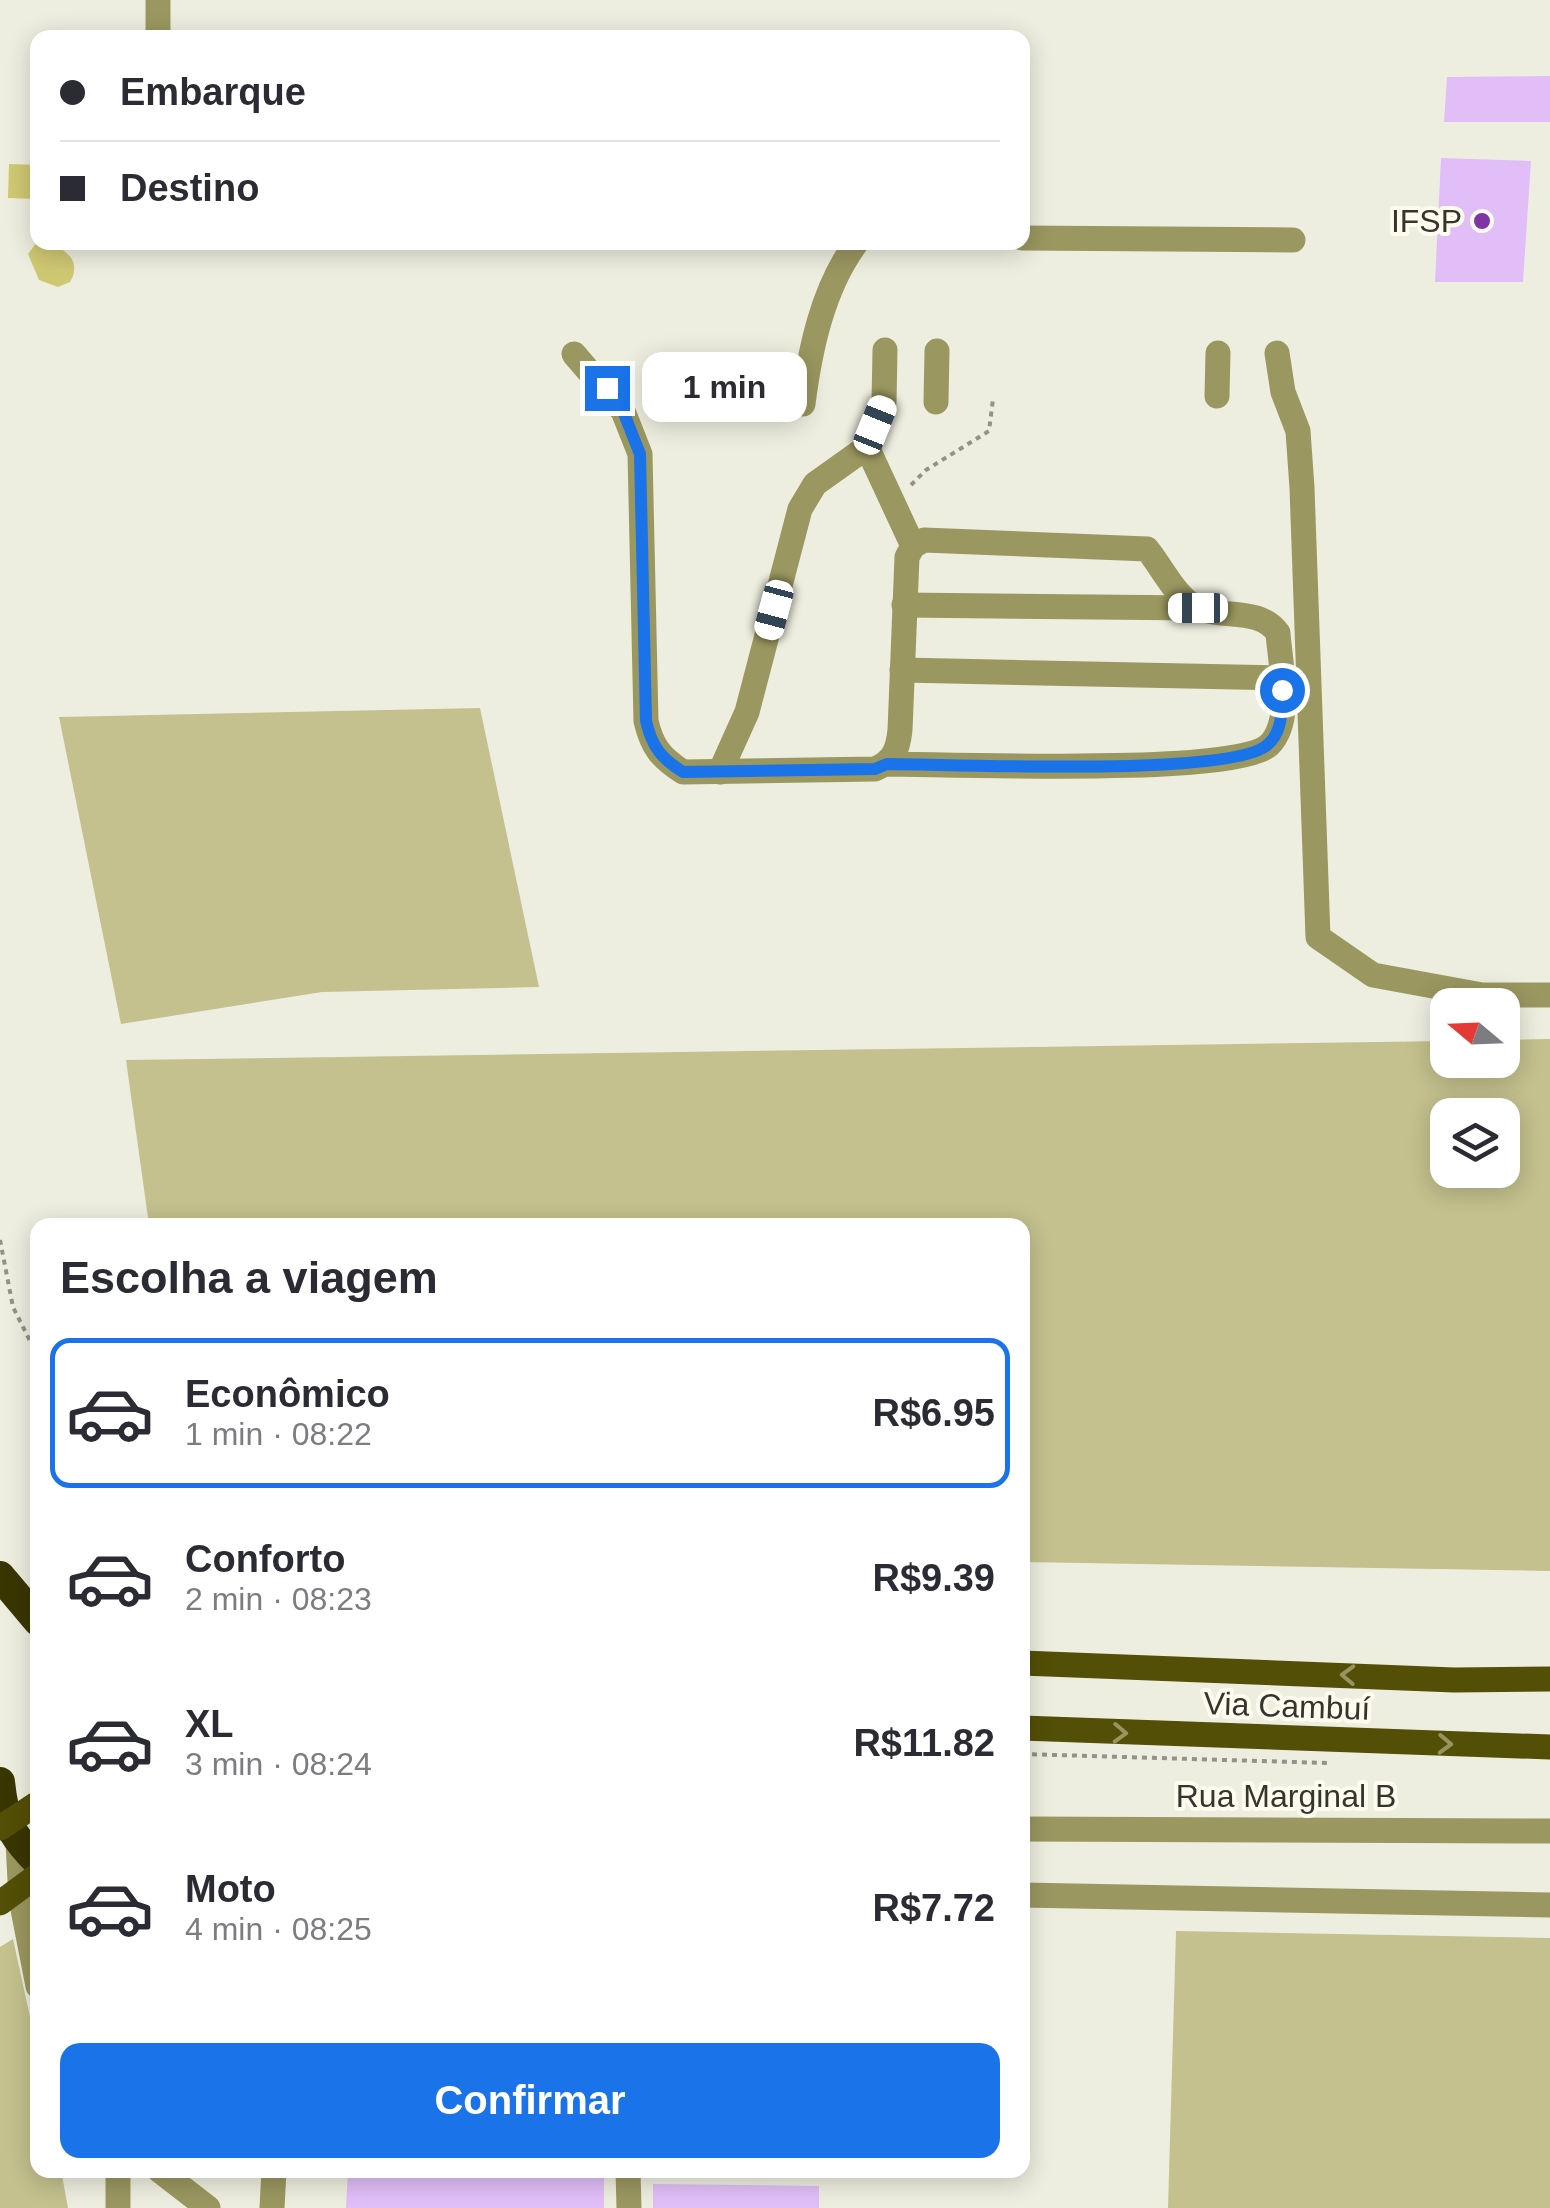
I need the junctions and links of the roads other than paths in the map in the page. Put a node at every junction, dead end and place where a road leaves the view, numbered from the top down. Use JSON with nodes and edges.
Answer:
{"nodes":[{"id":1,"x":158,"y":0,"type":"edge"},
{"id":2,"x":158,"y":30,"type":"edge"},
{"id":3,"x":1030,"y":238,"type":"edge"},
{"id":4,"x":1292,"y":240,"type":"dead end"},
{"id":5,"x":851,"y":250,"type":"edge"},
{"id":6,"x":884,"y":350,"type":"dead end"},
{"id":7,"x":937,"y":351,"type":"dead end"},
{"id":8,"x":1218,"y":353,"type":"dead end"},
{"id":9,"x":574,"y":354,"type":"dead end"},
{"id":10,"x":1277,"y":354,"type":"dead end"},
{"id":11,"x":1217,"y":396,"type":"dead end"},
{"id":12,"x":936,"y":402,"type":"dead end"},
{"id":13,"x":803,"y":404,"type":"dead end"},
{"id":14,"x":867,"y":447,"type":"junction"},
{"id":15,"x":913,"y":546,"type":"junction"},
{"id":16,"x":904,"y":605,"type":"junction"},
{"id":17,"x":1198,"y":608,"type":"junction"},
{"id":18,"x":902,"y":670,"type":"junction"},
{"id":19,"x":1281,"y":678,"type":"junction"},
{"id":20,"x":887,"y":764,"type":"junction"},
{"id":21,"x":720,"y":772,"type":"junction"},
{"id":22,"x":1550,"y":995,"type":"edge"},
{"id":23,"x":0,"y":1576,"type":"edge"},
{"id":24,"x":30,"y":1612,"type":"edge"},
{"id":25,"x":1030,"y":1664,"type":"edge"},
{"id":26,"x":1550,"y":1679,"type":"edge"},
{"id":27,"x":1030,"y":1728,"type":"edge"},
{"id":28,"x":1550,"y":1748,"type":"edge"},
{"id":29,"x":0,"y":1782,"type":"edge"},
{"id":30,"x":30,"y":1820,"type":"edge"},
{"id":31,"x":1030,"y":1829,"type":"edge"},
{"id":32,"x":1550,"y":1830,"type":"edge"},
{"id":33,"x":19,"y":1844,"type":"edge"},
{"id":34,"x":30,"y":1881,"type":"edge"},
{"id":35,"x":1030,"y":1894,"type":"edge"},
{"id":36,"x":0,"y":1902,"type":"edge"},
{"id":37,"x":1550,"y":1906,"type":"edge"},
{"id":38,"x":30,"y":1945,"type":"edge"},
{"id":39,"x":118,"y":2178,"type":"edge"},
{"id":40,"x":169,"y":2178,"type":"edge"},
{"id":41,"x":274,"y":2178,"type":"edge"},
{"id":42,"x":628,"y":2178,"type":"edge"},
{"id":43,"x":118,"y":2208,"type":"edge"},
{"id":44,"x":208,"y":2208,"type":"edge"},
{"id":45,"x":272,"y":2208,"type":"edge"},
{"id":46,"x":629,"y":2208,"type":"edge"}],
"edges":[{"from":1,"to":2,"type":"street"},
{"from":3,"to":4,"type":"street"},
{"from":5,"to":13,"type":"street"},
{"from":6,"to":14,"type":"street"},
{"from":7,"to":12,"type":"street"},
{"from":8,"to":11,"type":"street"},
{"from":9,"to":21,"type":"street"},
{"from":10,"to":22,"type":"street"},
{"from":14,"to":15,"type":"street"},
{"from":14,"to":21,"type":"street"},
{"from":15,"to":16,"type":"street"},
{"from":15,"to":17,"type":"street"},
{"from":16,"to":17,"type":"street"},
{"from":16,"to":18,"type":"street"},
{"from":17,"to":19,"type":"street"},
{"from":18,"to":19,"type":"street"},
{"from":18,"to":20,"type":"street"},
{"from":19,"to":20,"type":"street"},
{"from":20,"to":21,"type":"street"},
{"from":23,"to":24,"type":"highway"},
{"from":26,"to":25,"type":"main road","name":"Via Cambuí","one_way":true},
{"from":27,"to":28,"type":"main road","name":"Via Cambuí","one_way":true},
{"from":29,"to":33,"type":"highway"},
{"from":30,"to":33,"type":"main road","bridge":true},
{"from":31,"to":32,"type":"street","name":"Rua Marginal B"},
{"from":33,"to":38,"type":"street"},
{"from":34,"to":36,"type":"main road","bridge":true},
{"from":35,"to":37,"type":"street"},
{"from":39,"to":43,"type":"street"},
{"from":40,"to":44,"type":"street"},
{"from":41,"to":45,"type":"street"},
{"from":42,"to":46,"type":"street"}]}
